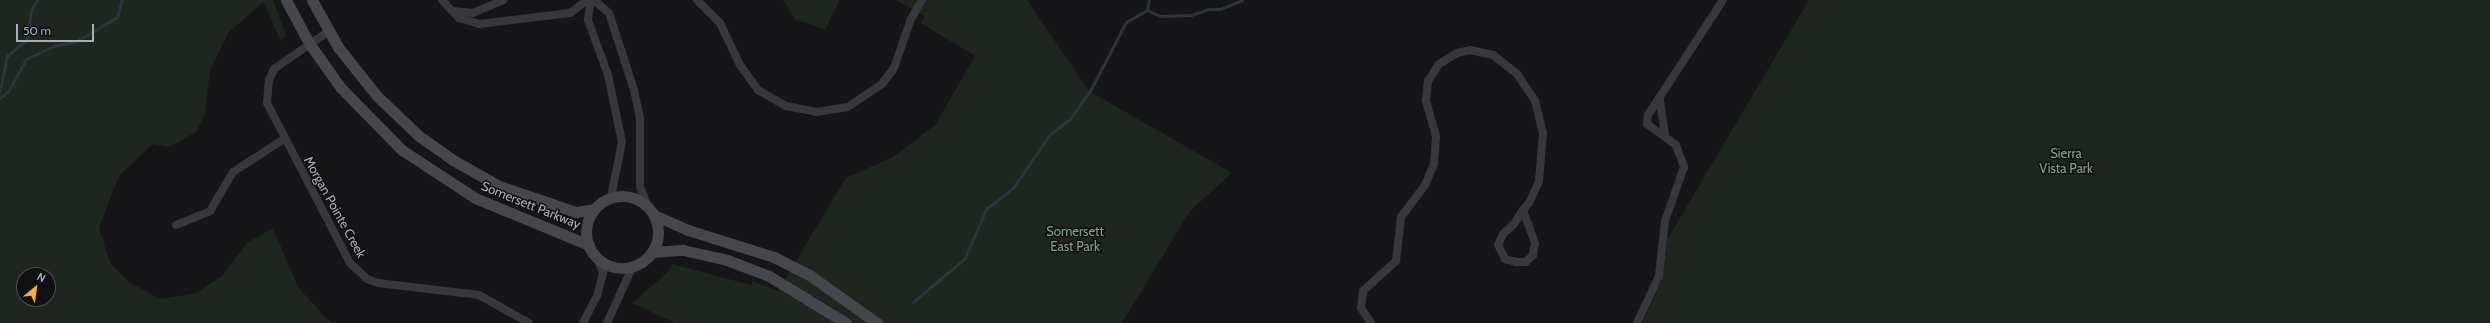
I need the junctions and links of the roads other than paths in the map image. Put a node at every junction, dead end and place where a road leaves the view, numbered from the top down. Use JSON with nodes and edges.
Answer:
{"nodes":[{"id":1,"x":286,"y":0,"type":"edge"},
{"id":2,"x":312,"y":0,"type":"edge"},
{"id":3,"x":442,"y":0,"type":"edge"},
{"id":4,"x":503,"y":0,"type":"edge"},
{"id":5,"x":589,"y":0,"type":"edge"},
{"id":6,"x":594,"y":0,"type":"edge"},
{"id":7,"x":697,"y":0,"type":"edge"},
{"id":8,"x":922,"y":0,"type":"edge"},
{"id":9,"x":1723,"y":0,"type":"edge"},
{"id":10,"x":450,"y":11,"type":"junction"},
{"id":11,"x":329,"y":31,"type":"junction"},
{"id":12,"x":309,"y":43,"type":"junction"},
{"id":13,"x":1660,"y":100,"type":"junction"},
{"id":14,"x":1665,"y":136,"type":"junction"},
{"id":15,"x":284,"y":139,"type":"junction"},
{"id":16,"x":611,"y":197,"type":"junction"},
{"id":17,"x":594,"y":209,"type":"junction"},
{"id":18,"x":1523,"y":210,"type":"junction"},
{"id":19,"x":651,"y":211,"type":"junction"},
{"id":20,"x":176,"y":225,"type":"dead end"},
{"id":21,"x":589,"y":245,"type":"junction"},
{"id":22,"x":652,"y":252,"type":"junction"},
{"id":23,"x":597,"y":258,"type":"junction"},
{"id":24,"x":633,"y":266,"type":"junction"},
{"id":25,"x":529,"y":323,"type":"edge"},
{"id":26,"x":583,"y":323,"type":"edge"},
{"id":27,"x":607,"y":323,"type":"edge"},
{"id":28,"x":846,"y":323,"type":"edge"},
{"id":29,"x":877,"y":323,"type":"edge"},
{"id":30,"x":1371,"y":323,"type":"edge"},
{"id":31,"x":1637,"y":323,"type":"edge"}],
"edges":[{"from":1,"to":12,"type":"main road","name":"Somersett Parkway"},
{"from":2,"to":11,"type":"main road","name":"Somersett Parkway"},
{"from":3,"to":10,"type":"street"},
{"from":4,"to":10,"type":"street"},
{"from":5,"to":10,"type":"street"},
{"from":5,"to":16,"type":"street"},
{"from":6,"to":19,"type":"street"},
{"from":7,"to":8,"type":"street"},
{"from":9,"to":13,"type":"street"},
{"from":11,"to":12,"type":"street","name":"Morgan Pointe Creek"},
{"from":11,"to":17,"type":"main road","name":"Somersett Parkway"},
{"from":12,"to":15,"type":"street","name":"Morgan Pointe Creek"},
{"from":12,"to":21,"type":"main road","name":"Somersett Parkway"},
{"from":13,"to":14,"type":"street"},
{"from":13,"to":14,"type":"street"},
{"from":14,"to":31,"type":"street"},
{"from":15,"to":20,"type":"street"},
{"from":15,"to":25,"type":"street","name":"Morgan Pointe Creek"},
{"from":16,"to":17,"type":"main road"},
{"from":16,"to":19,"type":"main road"},
{"from":17,"to":21,"type":"main road"},
{"from":18,"to":18,"type":"street"},
{"from":18,"to":30,"type":"street"},
{"from":19,"to":22,"type":"main road"},
{"from":19,"to":29,"type":"main road"},
{"from":21,"to":23,"type":"main road"},
{"from":22,"to":24,"type":"main road"},
{"from":22,"to":28,"type":"main road"},
{"from":23,"to":24,"type":"main road"},
{"from":23,"to":26,"type":"street"},
{"from":24,"to":27,"type":"street"}]}
